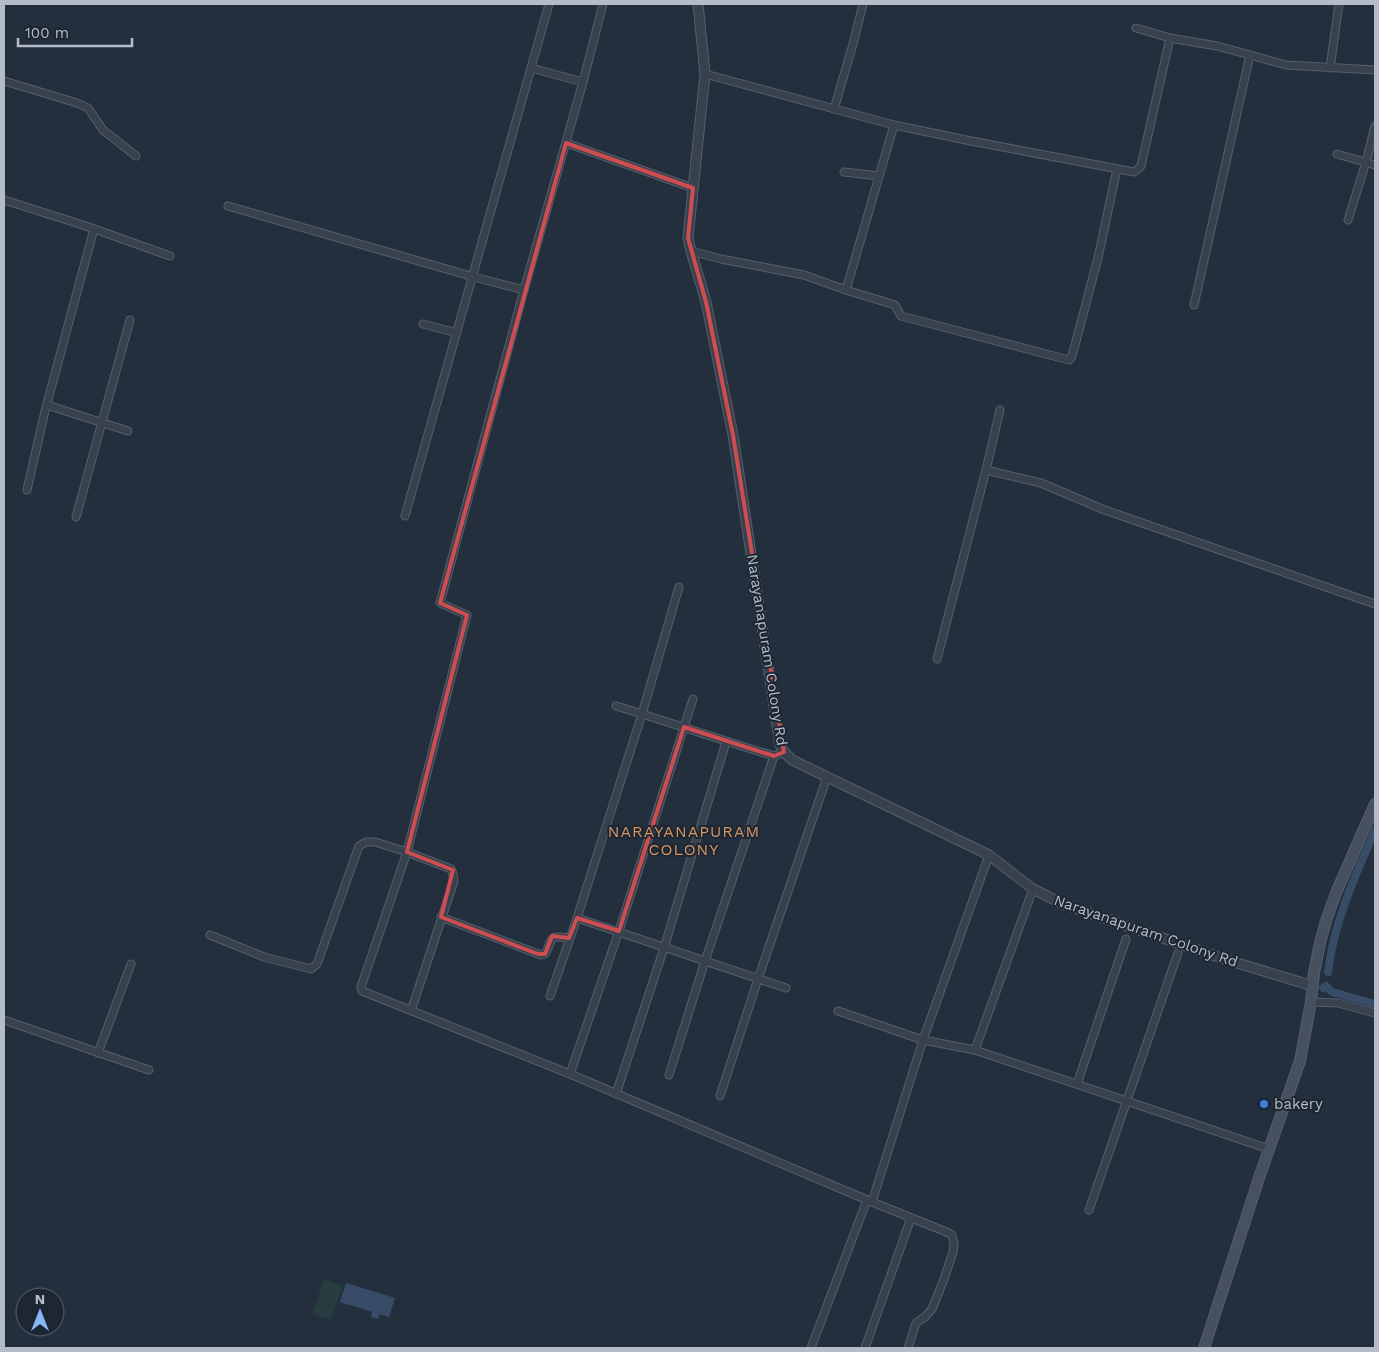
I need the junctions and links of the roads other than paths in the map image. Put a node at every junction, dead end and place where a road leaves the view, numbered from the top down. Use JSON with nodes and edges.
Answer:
{"nodes":[{"id":1,"x":549,"y":4,"type":"edge"},
{"id":2,"x":602,"y":4,"type":"edge"},
{"id":3,"x":698,"y":4,"type":"edge"},
{"id":4,"x":863,"y":4,"type":"edge"},
{"id":5,"x":1339,"y":4,"type":"edge"},
{"id":6,"x":1136,"y":28,"type":"dead end"},
{"id":7,"x":1170,"y":38,"type":"junction"},
{"id":8,"x":1250,"y":55,"type":"junction"},
{"id":9,"x":531,"y":68,"type":"junction"},
{"id":10,"x":1330,"y":68,"type":"junction"},
{"id":11,"x":1375,"y":70,"type":"edge"},
{"id":12,"x":705,"y":74,"type":"junction"},
{"id":13,"x":4,"y":81,"type":"edge"},
{"id":14,"x":583,"y":82,"type":"junction"},
{"id":15,"x":834,"y":109,"type":"junction"},
{"id":16,"x":894,"y":124,"type":"junction"},
{"id":17,"x":1375,"y":126,"type":"edge"},
{"id":18,"x":566,"y":143,"type":"junction"},
{"id":19,"x":1337,"y":154,"type":"dead end"},
{"id":20,"x":136,"y":156,"type":"dead end"},
{"id":21,"x":1366,"y":162,"type":"junction"},
{"id":22,"x":1375,"y":165,"type":"edge"},
{"id":23,"x":1117,"y":169,"type":"junction"},
{"id":24,"x":844,"y":172,"type":"dead end"},
{"id":25,"x":879,"y":176,"type":"junction"},
{"id":26,"x":693,"y":188,"type":"junction"},
{"id":27,"x":4,"y":200,"type":"edge"},
{"id":28,"x":228,"y":206,"type":"dead end"},
{"id":29,"x":1348,"y":220,"type":"dead end"},
{"id":30,"x":94,"y":229,"type":"junction"},
{"id":31,"x":691,"y":251,"type":"junction"},
{"id":32,"x":170,"y":256,"type":"dead end"},
{"id":33,"x":474,"y":277,"type":"junction"},
{"id":34,"x":524,"y":290,"type":"junction"},
{"id":35,"x":846,"y":290,"type":"junction"},
{"id":36,"x":1194,"y":305,"type":"dead end"},
{"id":37,"x":130,"y":320,"type":"dead end"},
{"id":38,"x":423,"y":324,"type":"dead end"},
{"id":39,"x":457,"y":333,"type":"junction"},
{"id":40,"x":47,"y":405,"type":"junction"},
{"id":41,"x":1000,"y":410,"type":"dead end"},
{"id":42,"x":102,"y":423,"type":"junction"},
{"id":43,"x":128,"y":432,"type":"dead end"},
{"id":44,"x":986,"y":470,"type":"junction"},
{"id":45,"x":27,"y":490,"type":"dead end"},
{"id":46,"x":405,"y":516,"type":"dead end"},
{"id":47,"x":76,"y":517,"type":"dead end"},
{"id":48,"x":679,"y":586,"type":"dead end"},
{"id":49,"x":1375,"y":604,"type":"edge"},
{"id":50,"x":937,"y":659,"type":"dead end"},
{"id":51,"x":694,"y":699,"type":"dead end"},
{"id":52,"x":616,"y":706,"type":"dead end"},
{"id":53,"x":642,"y":714,"type":"junction"},
{"id":54,"x":684,"y":727,"type":"junction"},
{"id":55,"x":726,"y":742,"type":"junction"},
{"id":56,"x":784,"y":752,"type":"junction"},
{"id":57,"x":774,"y":756,"type":"junction"},
{"id":58,"x":828,"y":777,"type":"junction"},
{"id":59,"x":1375,"y":804,"type":"edge"},
{"id":60,"x":407,"y":852,"type":"junction"},
{"id":61,"x":989,"y":855,"type":"junction"},
{"id":62,"x":1033,"y":889,"type":"junction"},
{"id":63,"x":442,"y":917,"type":"junction"},
{"id":64,"x":577,"y":918,"type":"junction"},
{"id":65,"x":619,"y":931,"type":"junction"},
{"id":66,"x":210,"y":935,"type":"dead end"},
{"id":67,"x":569,"y":938,"type":"junction"},
{"id":68,"x":1126,"y":939,"type":"dead end"},
{"id":69,"x":664,"y":948,"type":"junction"},
{"id":70,"x":1178,"y":953,"type":"dead end"},
{"id":71,"x":705,"y":961,"type":"junction"},
{"id":72,"x":131,"y":964,"type":"dead end"},
{"id":73,"x":758,"y":979,"type":"junction"},
{"id":74,"x":1313,"y":986,"type":"junction"},
{"id":75,"x":786,"y":988,"type":"dead end"},
{"id":76,"x":550,"y":996,"type":"dead end"},
{"id":77,"x":1312,"y":1002,"type":"junction"},
{"id":78,"x":411,"y":1011,"type":"junction"},
{"id":79,"x":838,"y":1011,"type":"dead end"},
{"id":80,"x":1375,"y":1013,"type":"edge"},
{"id":81,"x":4,"y":1020,"type":"edge"},
{"id":82,"x":922,"y":1040,"type":"junction"},
{"id":83,"x":975,"y":1050,"type":"junction"},
{"id":84,"x":98,"y":1053,"type":"junction"},
{"id":85,"x":149,"y":1070,"type":"dead end"},
{"id":86,"x":570,"y":1074,"type":"junction"},
{"id":87,"x":669,"y":1075,"type":"dead end"},
{"id":88,"x":1077,"y":1084,"type":"junction"},
{"id":89,"x":616,"y":1094,"type":"junction"},
{"id":90,"x":720,"y":1096,"type":"dead end"},
{"id":91,"x":1128,"y":1101,"type":"junction"},
{"id":92,"x":1269,"y":1149,"type":"junction"},
{"id":93,"x":870,"y":1201,"type":"junction"},
{"id":94,"x":1089,"y":1210,"type":"dead end"},
{"id":95,"x":911,"y":1218,"type":"junction"},
{"id":96,"x":811,"y":1348,"type":"edge"},
{"id":97,"x":865,"y":1348,"type":"edge"},
{"id":98,"x":908,"y":1348,"type":"edge"},
{"id":99,"x":1204,"y":1348,"type":"edge"}],
"edges":[{"from":1,"to":9,"type":"street"},
{"from":2,"to":14,"type":"street"},
{"from":3,"to":12,"type":"street","name":"Narayanapuram Colony Rd"},
{"from":4,"to":15,"type":"street"},
{"from":5,"to":10,"type":"street"},
{"from":6,"to":7,"type":"street"},
{"from":7,"to":8,"type":"street"},
{"from":7,"to":23,"type":"street"},
{"from":8,"to":10,"type":"street"},
{"from":8,"to":36,"type":"street"},
{"from":9,"to":14,"type":"street"},
{"from":9,"to":33,"type":"street"},
{"from":10,"to":11,"type":"street"},
{"from":12,"to":15,"type":"street"},
{"from":12,"to":26,"type":"street","name":"Narayanapuram Colony Rd"},
{"from":13,"to":20,"type":"street"},
{"from":14,"to":18,"type":"street"},
{"from":15,"to":16,"type":"street"},
{"from":16,"to":23,"type":"street"},
{"from":16,"to":25,"type":"street"},
{"from":17,"to":21,"type":"street"},
{"from":18,"to":26,"type":"street"},
{"from":18,"to":34,"type":"street"},
{"from":19,"to":21,"type":"street"},
{"from":21,"to":22,"type":"street"},
{"from":21,"to":29,"type":"street"},
{"from":23,"to":35,"type":"street"},
{"from":24,"to":25,"type":"street"},
{"from":25,"to":35,"type":"street"},
{"from":26,"to":31,"type":"street","name":"Narayanapuram Colony Rd"},
{"from":27,"to":30,"type":"street"},
{"from":28,"to":33,"type":"street"},
{"from":30,"to":32,"type":"street"},
{"from":30,"to":40,"type":"street"},
{"from":31,"to":35,"type":"street"},
{"from":31,"to":56,"type":"street","name":"Narayanapuram Colony Rd"},
{"from":33,"to":34,"type":"street"},
{"from":33,"to":39,"type":"street"},
{"from":34,"to":60,"type":"street"},
{"from":37,"to":42,"type":"street"},
{"from":38,"to":39,"type":"street"},
{"from":39,"to":46,"type":"street"},
{"from":40,"to":42,"type":"street"},
{"from":40,"to":45,"type":"street"},
{"from":41,"to":44,"type":"street"},
{"from":42,"to":43,"type":"street"},
{"from":42,"to":47,"type":"street"},
{"from":44,"to":49,"type":"street"},
{"from":44,"to":50,"type":"street"},
{"from":48,"to":53,"type":"street"},
{"from":51,"to":54,"type":"street"},
{"from":52,"to":53,"type":"street"},
{"from":53,"to":54,"type":"street"},
{"from":53,"to":64,"type":"street"},
{"from":54,"to":55,"type":"street"},
{"from":54,"to":65,"type":"street"},
{"from":55,"to":57,"type":"street"},
{"from":55,"to":69,"type":"street"},
{"from":56,"to":57,"type":"street"},
{"from":56,"to":58,"type":"street","name":"Narayanapuram Colony Rd"},
{"from":57,"to":71,"type":"street"},
{"from":58,"to":61,"type":"street","name":"Narayanapuram Colony Rd"},
{"from":58,"to":73,"type":"street"},
{"from":59,"to":74,"type":"main road"},
{"from":60,"to":63,"type":"street"},
{"from":60,"to":66,"type":"street"},
{"from":60,"to":78,"type":"street"},
{"from":61,"to":62,"type":"street","name":"Narayanapuram Colony Rd"},
{"from":61,"to":82,"type":"street"},
{"from":62,"to":74,"type":"street","name":"Narayanapuram Colony Rd"},
{"from":62,"to":83,"type":"street"},
{"from":63,"to":67,"type":"street"},
{"from":63,"to":78,"type":"street"},
{"from":64,"to":65,"type":"street"},
{"from":64,"to":67,"type":"street"},
{"from":65,"to":69,"type":"street"},
{"from":65,"to":86,"type":"street"},
{"from":67,"to":76,"type":"street"},
{"from":68,"to":88,"type":"street"},
{"from":69,"to":71,"type":"street"},
{"from":69,"to":89,"type":"street"},
{"from":70,"to":91,"type":"street"},
{"from":71,"to":73,"type":"street"},
{"from":71,"to":87,"type":"street"},
{"from":72,"to":84,"type":"street"},
{"from":73,"to":75,"type":"street"},
{"from":73,"to":90,"type":"street"},
{"from":74,"to":77,"type":"main road"},
{"from":77,"to":80,"type":"street"},
{"from":77,"to":92,"type":"main road"},
{"from":78,"to":86,"type":"street"},
{"from":79,"to":82,"type":"street"},
{"from":81,"to":84,"type":"street"},
{"from":82,"to":83,"type":"street"},
{"from":82,"to":93,"type":"street"},
{"from":83,"to":88,"type":"street"},
{"from":84,"to":85,"type":"street"},
{"from":86,"to":89,"type":"street"},
{"from":88,"to":91,"type":"street"},
{"from":89,"to":93,"type":"street"},
{"from":91,"to":92,"type":"street"},
{"from":91,"to":94,"type":"street"},
{"from":92,"to":99,"type":"main road"},
{"from":93,"to":95,"type":"street"},
{"from":93,"to":96,"type":"street"},
{"from":95,"to":97,"type":"street"},
{"from":95,"to":98,"type":"street"}]}
